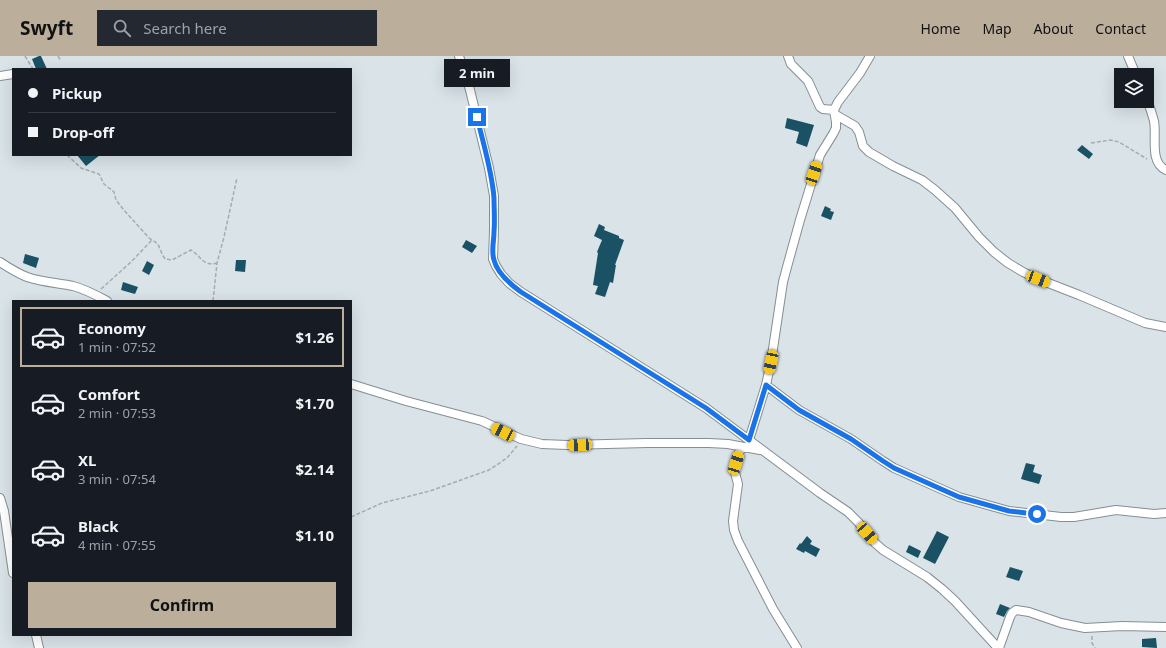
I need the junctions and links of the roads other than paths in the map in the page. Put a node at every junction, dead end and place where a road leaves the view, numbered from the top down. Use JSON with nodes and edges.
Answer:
{"nodes":[{"id":1,"x":459,"y":56,"type":"edge"},
{"id":2,"x":788,"y":56,"type":"edge"},
{"id":3,"x":870,"y":56,"type":"edge"},
{"id":4,"x":1128,"y":56,"type":"edge"},
{"id":5,"x":1133,"y":68,"type":"edge"},
{"id":6,"x":12,"y":74,"type":"edge"},
{"id":7,"x":0,"y":76,"type":"edge"},
{"id":8,"x":1149,"y":108,"type":"edge"},
{"id":9,"x":835,"y":112,"type":"junction"},
{"id":10,"x":1163,"y":169,"type":"edge"},
{"id":11,"x":0,"y":262,"type":"edge"},
{"id":12,"x":105,"y":300,"type":"edge"},
{"id":13,"x":1166,"y":328,"type":"edge"},
{"id":14,"x":352,"y":384,"type":"edge"},
{"id":15,"x":766,"y":385,"type":"junction"},
{"id":16,"x":749,"y":440,"type":"junction"},
{"id":17,"x":742,"y":447,"type":"junction"},
{"id":18,"x":763,"y":450,"type":"junction"},
{"id":19,"x":0,"y":498,"type":"edge"},
{"id":20,"x":1166,"y":513,"type":"edge"},
{"id":21,"x":12,"y":566,"type":"edge"},
{"id":22,"x":1166,"y":627,"type":"edge"},
{"id":23,"x":36,"y":636,"type":"edge"},
{"id":24,"x":39,"y":648,"type":"edge"},
{"id":25,"x":797,"y":648,"type":"edge"},
{"id":26,"x":998,"y":648,"type":"edge"}],
"edges":[{"from":1,"to":16,"type":"street"},
{"from":2,"to":9,"type":"street"},
{"from":3,"to":9,"type":"street"},
{"from":4,"to":5,"type":"street"},
{"from":6,"to":7,"type":"street"},
{"from":8,"to":10,"type":"street"},
{"from":9,"to":13,"type":"street"},
{"from":9,"to":15,"type":"street"},
{"from":11,"to":12,"type":"street"},
{"from":14,"to":17,"type":"street"},
{"from":15,"to":16,"type":"street"},
{"from":15,"to":20,"type":"street"},
{"from":16,"to":18,"type":"street"},
{"from":17,"to":18,"type":"street"},
{"from":17,"to":25,"type":"street"},
{"from":18,"to":26,"type":"street"},
{"from":19,"to":21,"type":"street"},
{"from":22,"to":26,"type":"street"},
{"from":23,"to":24,"type":"street"}]}
